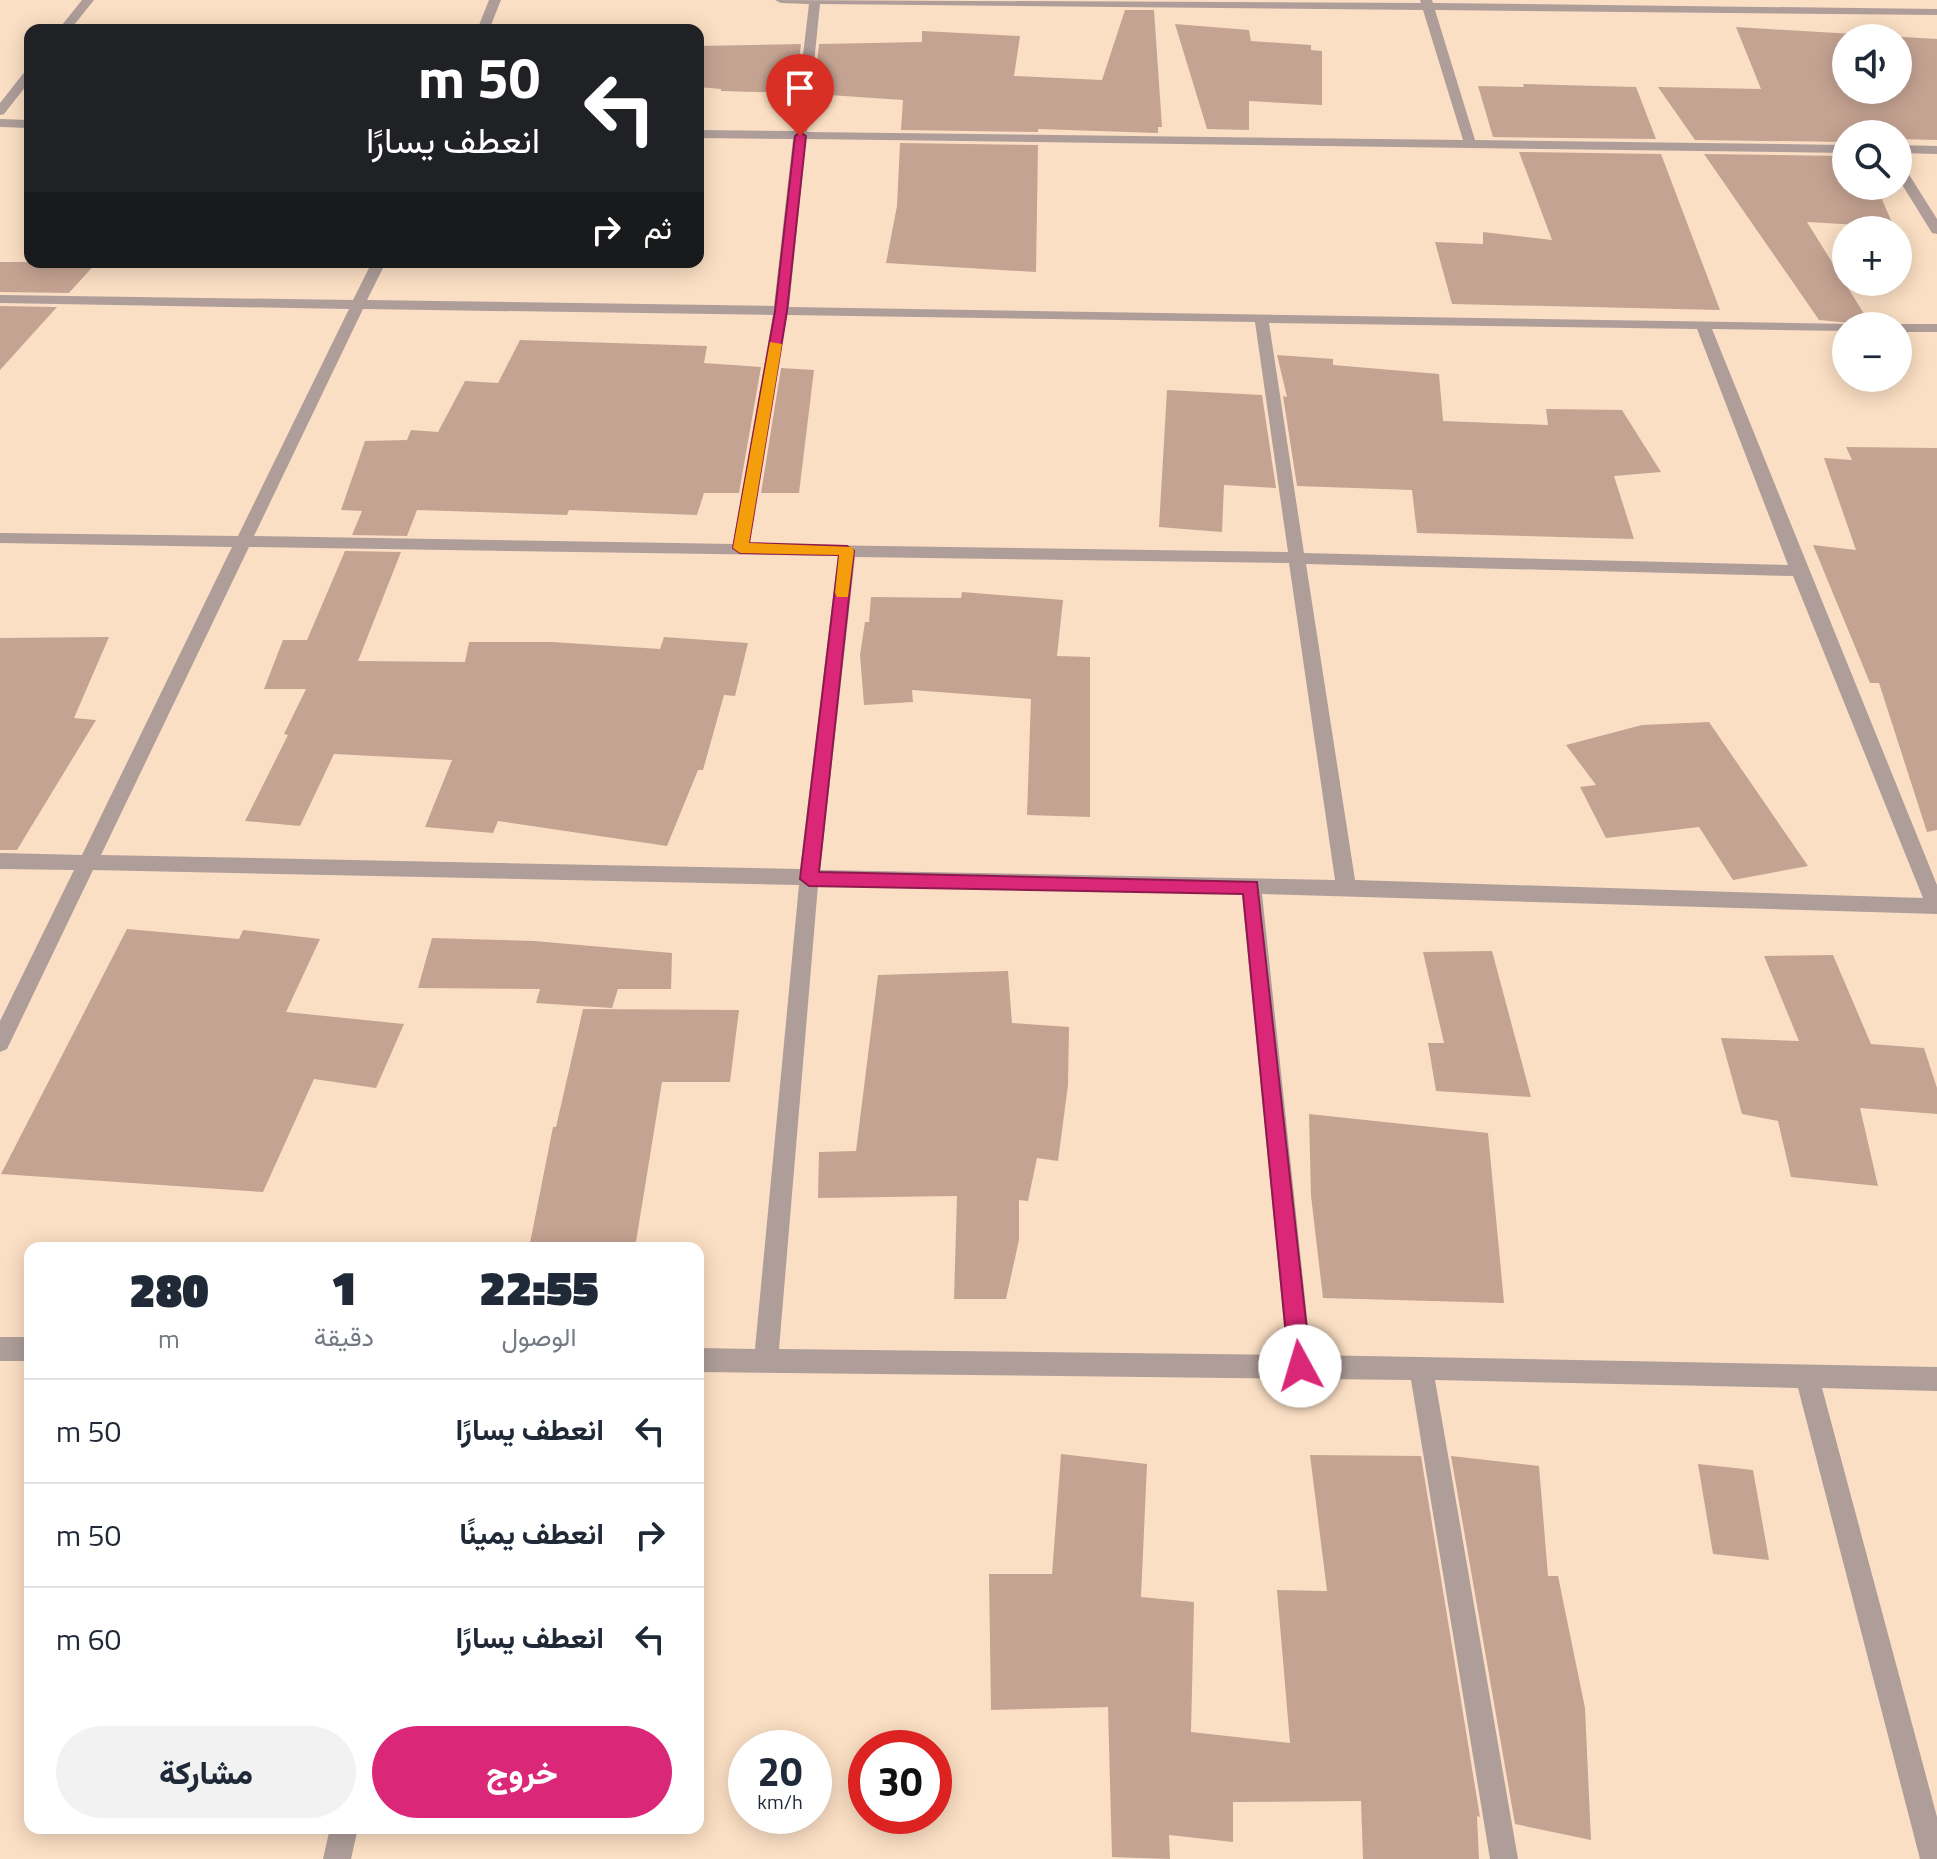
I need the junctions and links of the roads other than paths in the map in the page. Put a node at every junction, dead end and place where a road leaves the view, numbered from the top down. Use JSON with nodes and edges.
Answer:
{"nodes":[{"id":1,"x":88,"y":0,"type":"edge"},
{"id":2,"x":495,"y":0,"type":"edge"},
{"id":3,"x":781,"y":0,"type":"edge"},
{"id":4,"x":815,"y":0,"type":"edge"},
{"id":5,"x":1428,"y":3,"type":"edge"},
{"id":6,"x":1937,"y":12,"type":"edge"},
{"id":7,"x":69,"y":24,"type":"edge"},
{"id":8,"x":485,"y":24,"type":"edge"},
{"id":9,"x":24,"y":81,"type":"edge"},
{"id":10,"x":0,"y":111,"type":"edge"},
{"id":11,"x":0,"y":123,"type":"edge"},
{"id":12,"x":24,"y":124,"type":"edge"},
{"id":13,"x":704,"y":134,"type":"edge"},
{"id":14,"x":800,"y":136,"type":"junction"},
{"id":15,"x":1470,"y":144,"type":"junction"},
{"id":16,"x":1832,"y":149,"type":"edge"},
{"id":17,"x":1912,"y":149,"type":"edge"},
{"id":18,"x":1937,"y":150,"type":"edge"},
{"id":19,"x":1912,"y":190,"type":"edge"},
{"id":20,"x":1937,"y":230,"type":"edge"},
{"id":21,"x":376,"y":268,"type":"edge"},
{"id":22,"x":0,"y":299,"type":"edge"},
{"id":23,"x":358,"y":306,"type":"junction"},
{"id":24,"x":781,"y":311,"type":"junction"},
{"id":25,"x":1261,"y":317,"type":"junction"},
{"id":26,"x":1703,"y":325,"type":"junction"},
{"id":27,"x":1832,"y":327,"type":"edge"},
{"id":28,"x":1912,"y":328,"type":"edge"},
{"id":29,"x":1937,"y":328,"type":"edge"},
{"id":30,"x":0,"y":538,"type":"edge"},
{"id":31,"x":243,"y":544,"type":"junction"},
{"id":32,"x":740,"y":548,"type":"junction"},
{"id":33,"x":847,"y":551,"type":"junction"},
{"id":34,"x":1295,"y":558,"type":"junction"},
{"id":35,"x":1799,"y":571,"type":"junction"},
{"id":36,"x":0,"y":861,"type":"edge"},
{"id":37,"x":87,"y":865,"type":"junction"},
{"id":38,"x":809,"y":879,"type":"junction"},
{"id":39,"x":1251,"y":887,"type":"junction"},
{"id":40,"x":1346,"y":888,"type":"junction"},
{"id":41,"x":1936,"y":906,"type":"edge"},
{"id":42,"x":0,"y":1043,"type":"edge"},
{"id":43,"x":0,"y":1349,"type":"edge"},
{"id":44,"x":24,"y":1349,"type":"edge"},
{"id":45,"x":704,"y":1360,"type":"edge"},
{"id":46,"x":766,"y":1362,"type":"junction"},
{"id":47,"x":1300,"y":1366,"type":"junction"},
{"id":48,"x":1421,"y":1368,"type":"junction"},
{"id":49,"x":1807,"y":1376,"type":"junction"},
{"id":50,"x":1937,"y":1379,"type":"edge"},
{"id":51,"x":343,"y":1834,"type":"edge"},
{"id":52,"x":337,"y":1859,"type":"edge"},
{"id":53,"x":1504,"y":1859,"type":"edge"},
{"id":54,"x":1934,"y":1859,"type":"edge"}],
"edges":[{"from":1,"to":7,"type":"street"},
{"from":2,"to":8,"type":"street"},
{"from":3,"to":4,"type":"street"},
{"from":4,"to":5,"type":"street"},
{"from":4,"to":14,"type":"street"},
{"from":5,"to":6,"type":"street"},
{"from":5,"to":15,"type":"street"},
{"from":9,"to":10,"type":"street"},
{"from":11,"to":12,"type":"street"},
{"from":13,"to":14,"type":"street"},
{"from":14,"to":15,"type":"street"},
{"from":14,"to":24,"type":"street"},
{"from":15,"to":16,"type":"street"},
{"from":17,"to":18,"type":"street"},
{"from":19,"to":20,"type":"street"},
{"from":21,"to":23,"type":"street"},
{"from":22,"to":23,"type":"street"},
{"from":23,"to":24,"type":"street"},
{"from":23,"to":31,"type":"street"},
{"from":24,"to":25,"type":"street"},
{"from":24,"to":32,"type":"street"},
{"from":25,"to":26,"type":"street"},
{"from":25,"to":34,"type":"street"},
{"from":26,"to":27,"type":"street"},
{"from":26,"to":35,"type":"street"},
{"from":28,"to":29,"type":"street"},
{"from":30,"to":31,"type":"street"},
{"from":31,"to":32,"type":"street"},
{"from":31,"to":37,"type":"street"},
{"from":32,"to":33,"type":"street"},
{"from":33,"to":34,"type":"street"},
{"from":33,"to":38,"type":"street"},
{"from":34,"to":35,"type":"street"},
{"from":34,"to":40,"type":"street"},
{"from":35,"to":41,"type":"street"},
{"from":36,"to":37,"type":"street"},
{"from":37,"to":38,"type":"street"},
{"from":37,"to":42,"type":"street"},
{"from":38,"to":39,"type":"street"},
{"from":38,"to":46,"type":"street"},
{"from":39,"to":40,"type":"street"},
{"from":39,"to":47,"type":"street"},
{"from":40,"to":41,"type":"street"},
{"from":43,"to":44,"type":"street"},
{"from":45,"to":46,"type":"street"},
{"from":46,"to":47,"type":"street"},
{"from":47,"to":48,"type":"street"},
{"from":48,"to":49,"type":"street"},
{"from":48,"to":53,"type":"street"},
{"from":49,"to":50,"type":"street"},
{"from":49,"to":54,"type":"street"},
{"from":51,"to":52,"type":"street"}]}
